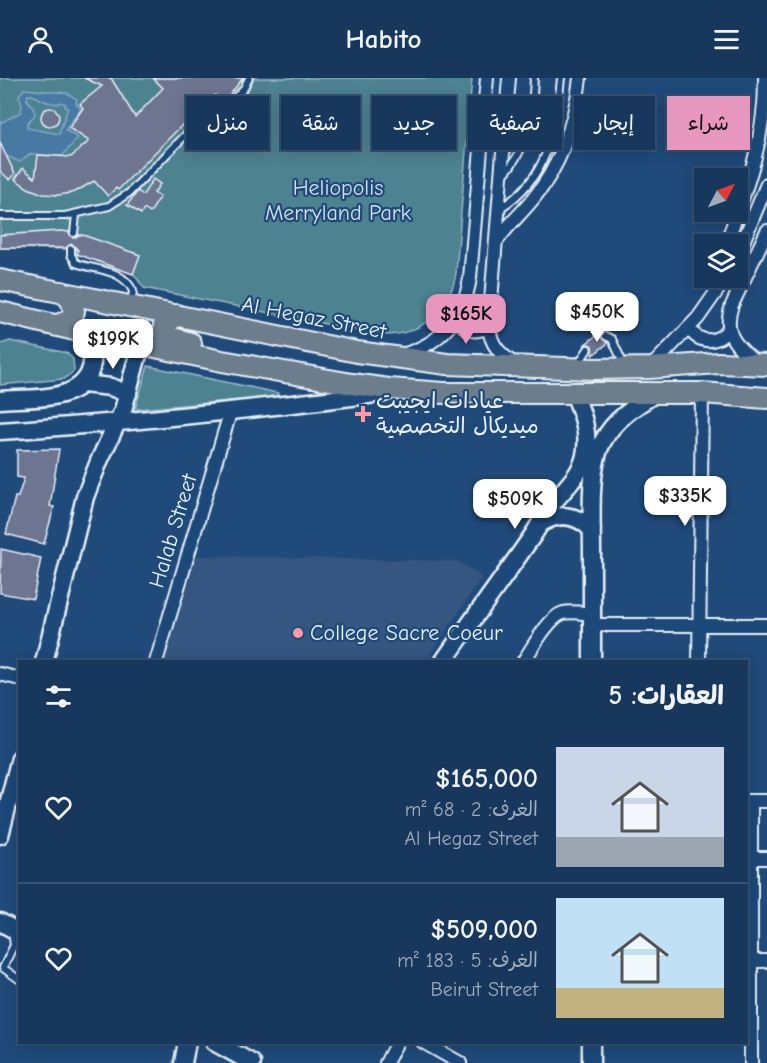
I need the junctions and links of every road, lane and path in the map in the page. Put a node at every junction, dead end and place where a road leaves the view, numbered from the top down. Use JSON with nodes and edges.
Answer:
{"nodes":[{"id":1,"x":249,"y":78,"type":"edge"},
{"id":2,"x":487,"y":78,"type":"edge"},
{"id":3,"x":509,"y":78,"type":"edge"},
{"id":4,"x":534,"y":78,"type":"edge"},
{"id":5,"x":561,"y":78,"type":"edge"},
{"id":6,"x":580,"y":78,"type":"edge"},
{"id":7,"x":765,"y":78,"type":"edge"},
{"id":8,"x":501,"y":179,"type":"junction"},
{"id":9,"x":767,"y":184,"type":"edge"},
{"id":10,"x":498,"y":210,"type":"junction"},
{"id":11,"x":76,"y":215,"type":"junction"},
{"id":12,"x":0,"y":216,"type":"edge"},
{"id":13,"x":767,"y":231,"type":"edge"},
{"id":14,"x":74,"y":233,"type":"dead end"},
{"id":15,"x":730,"y":234,"type":"edge"},
{"id":16,"x":746,"y":234,"type":"edge"},
{"id":17,"x":496,"y":243,"type":"junction"},
{"id":18,"x":71,"y":249,"type":"dead end"},
{"id":19,"x":767,"y":253,"type":"edge"},
{"id":20,"x":755,"y":259,"type":"junction"},
{"id":21,"x":0,"y":280,"type":"edge"},
{"id":22,"x":718,"y":288,"type":"edge"},
{"id":23,"x":62,"y":292,"type":"junction"},
{"id":24,"x":131,"y":305,"type":"junction"},
{"id":25,"x":0,"y":312,"type":"edge"},
{"id":26,"x":177,"y":315,"type":"junction"},
{"id":27,"x":457,"y":317,"type":"junction"},
{"id":28,"x":57,"y":325,"type":"junction"},
{"id":29,"x":489,"y":326,"type":"junction"},
{"id":30,"x":689,"y":329,"type":"junction"},
{"id":31,"x":729,"y":329,"type":"junction"},
{"id":32,"x":83,"y":333,"type":"junction"},
{"id":33,"x":606,"y":336,"type":"dead end"},
{"id":34,"x":141,"y":344,"type":"junction"},
{"id":35,"x":588,"y":349,"type":"dead end"},
{"id":36,"x":395,"y":357,"type":"junction"},
{"id":37,"x":222,"y":361,"type":"junction"},
{"id":38,"x":762,"y":364,"type":"edge"},
{"id":39,"x":519,"y":368,"type":"junction"},
{"id":40,"x":650,"y":368,"type":"junction"},
{"id":41,"x":575,"y":369,"type":"junction"},
{"id":42,"x":626,"y":369,"type":"junction"},
{"id":43,"x":83,"y":384,"type":"junction"},
{"id":44,"x":401,"y":390,"type":"junction"},
{"id":45,"x":658,"y":392,"type":"junction"},
{"id":46,"x":574,"y":393,"type":"junction"},
{"id":47,"x":702,"y":393,"type":"junction"},
{"id":48,"x":128,"y":394,"type":"junction"},
{"id":49,"x":767,"y":398,"type":"edge"},
{"id":50,"x":0,"y":400,"type":"edge"},
{"id":51,"x":230,"y":412,"type":"junction"},
{"id":52,"x":117,"y":424,"type":"junction"},
{"id":53,"x":0,"y":432,"type":"edge"},
{"id":54,"x":540,"y":524,"type":"junction"},
{"id":55,"x":592,"y":530,"type":"junction"},
{"id":56,"x":592,"y":620,"type":"junction"},
{"id":57,"x":699,"y":625,"type":"junction"},
{"id":58,"x":767,"y":625,"type":"edge"},
{"id":59,"x":45,"y":660,"type":"edge"},
{"id":60,"x":157,"y":660,"type":"edge"},
{"id":61,"x":444,"y":660,"type":"edge"},
{"id":62,"x":524,"y":660,"type":"edge"},
{"id":63,"x":592,"y":660,"type":"edge"},
{"id":64,"x":699,"y":660,"type":"edge"},
{"id":65,"x":0,"y":674,"type":"edge"},
{"id":66,"x":18,"y":679,"type":"edge"},
{"id":67,"x":18,"y":772,"type":"edge"},
{"id":68,"x":14,"y":800,"type":"edge"},
{"id":69,"x":749,"y":801,"type":"edge"},
{"id":70,"x":767,"y":801,"type":"edge"},
{"id":71,"x":0,"y":835,"type":"edge"},
{"id":72,"x":749,"y":858,"type":"edge"},
{"id":73,"x":767,"y":858,"type":"edge"},
{"id":74,"x":10,"y":928,"type":"edge"},
{"id":75,"x":749,"y":961,"type":"edge"},
{"id":76,"x":767,"y":961,"type":"edge"},
{"id":77,"x":2,"y":962,"type":"edge"},
{"id":78,"x":18,"y":979,"type":"edge"},
{"id":79,"x":187,"y":1044,"type":"edge"},
{"id":80,"x":218,"y":1044,"type":"edge"},
{"id":81,"x":396,"y":1044,"type":"edge"},
{"id":82,"x":427,"y":1044,"type":"edge"},
{"id":83,"x":591,"y":1044,"type":"edge"},
{"id":84,"x":183,"y":1063,"type":"edge"},
{"id":85,"x":252,"y":1063,"type":"edge"},
{"id":86,"x":386,"y":1063,"type":"edge"},
{"id":87,"x":460,"y":1063,"type":"edge"},
{"id":88,"x":591,"y":1063,"type":"edge"},
{"id":89,"x":751,"y":1063,"type":"edge"}],
"edges":[{"from":1,"to":11,"type":"lane"},
{"from":2,"to":27,"type":"street"},
{"from":3,"to":8,"type":"street"},
{"from":4,"to":8,"type":"lane"},
{"from":5,"to":10,"type":"lane"},
{"from":6,"to":17,"type":"street"},
{"from":7,"to":15,"type":"street"},
{"from":8,"to":10,"type":"street"},
{"from":9,"to":16,"type":"street"},
{"from":10,"to":17,"type":"street"},
{"from":11,"to":12,"type":"lane"},
{"from":11,"to":14,"type":"lane"},
{"from":13,"to":20,"type":"street"},
{"from":17,"to":29,"type":"street"},
{"from":18,"to":24,"type":"lane"},
{"from":19,"to":20,"type":"street"},
{"from":20,"to":31,"type":"street"},
{"from":21,"to":23,"type":"main road","name":"Al Hegaz Street"},
{"from":22,"to":30,"type":"street"},
{"from":23,"to":24,"type":"main road","name":"Al Hegaz Street"},
{"from":23,"to":28,"type":"main road"},
{"from":24,"to":26,"type":"main road","name":"Al Hegaz Street"},
{"from":25,"to":28,"type":"main road"},
{"from":26,"to":36,"type":"main road","name":"Al Hegaz Street"},
{"from":26,"to":37,"type":"main road"},
{"from":27,"to":29,"type":"street"},
{"from":27,"to":36,"type":"street"},
{"from":28,"to":32,"type":"main road"},
{"from":29,"to":39,"type":"street"},
{"from":30,"to":31,"type":"street"},
{"from":30,"to":40,"type":"street"},
{"from":31,"to":38,"type":"street"},
{"from":32,"to":34,"type":"main road"},
{"from":32,"to":43,"type":"street"},
{"from":33,"to":42,"type":"lane"},
{"from":34,"to":37,"type":"main road"},
{"from":34,"to":48,"type":"street"},
{"from":35,"to":41,"type":"lane"},
{"from":36,"to":39,"type":"main road","name":"Al Hegaz Street"},
{"from":37,"to":44,"type":"main road"},
{"from":38,"to":40,"type":"main road","name":"Al Hegaz Street"},
{"from":39,"to":41,"type":"main road","name":"Al Hegaz Street"},
{"from":40,"to":42,"type":"main road","name":"Al Hegaz Street"},
{"from":41,"to":42,"type":"main road","name":"Al Hegaz Street"},
{"from":43,"to":48,"type":"street"},
{"from":43,"to":50,"type":"street"},
{"from":44,"to":46,"type":"main road"},
{"from":44,"to":51,"type":"street"},
{"from":45,"to":46,"type":"main road"},
{"from":45,"to":47,"type":"main road"},
{"from":45,"to":55,"type":"street"},
{"from":46,"to":54,"type":"street"},
{"from":47,"to":49,"type":"main road"},
{"from":47,"to":57,"type":"street"},
{"from":48,"to":52,"type":"street"},
{"from":51,"to":52,"type":"street"},
{"from":51,"to":60,"type":"street","name":"Halab Street"},
{"from":52,"to":53,"type":"street"},
{"from":52,"to":59,"type":"street"},
{"from":54,"to":55,"type":"street"},
{"from":54,"to":61,"type":"street"},
{"from":55,"to":56,"type":"street"},
{"from":56,"to":57,"type":"street"},
{"from":56,"to":62,"type":"street"},
{"from":56,"to":63,"type":"street"},
{"from":57,"to":58,"type":"street"},
{"from":57,"to":64,"type":"street"},
{"from":65,"to":66,"type":"street"},
{"from":67,"to":68,"type":"street"},
{"from":68,"to":71,"type":"street"},
{"from":69,"to":70,"type":"street"},
{"from":69,"to":72,"type":"street"},
{"from":72,"to":73,"type":"street"},
{"from":72,"to":75,"type":"street"},
{"from":74,"to":77,"type":"lane"},
{"from":75,"to":76,"type":"street"},
{"from":75,"to":89,"type":"street"},
{"from":77,"to":78,"type":"lane"},
{"from":79,"to":84,"type":"street"},
{"from":80,"to":85,"type":"street"},
{"from":81,"to":86,"type":"street"},
{"from":82,"to":87,"type":"street"},
{"from":83,"to":88,"type":"street"}]}
